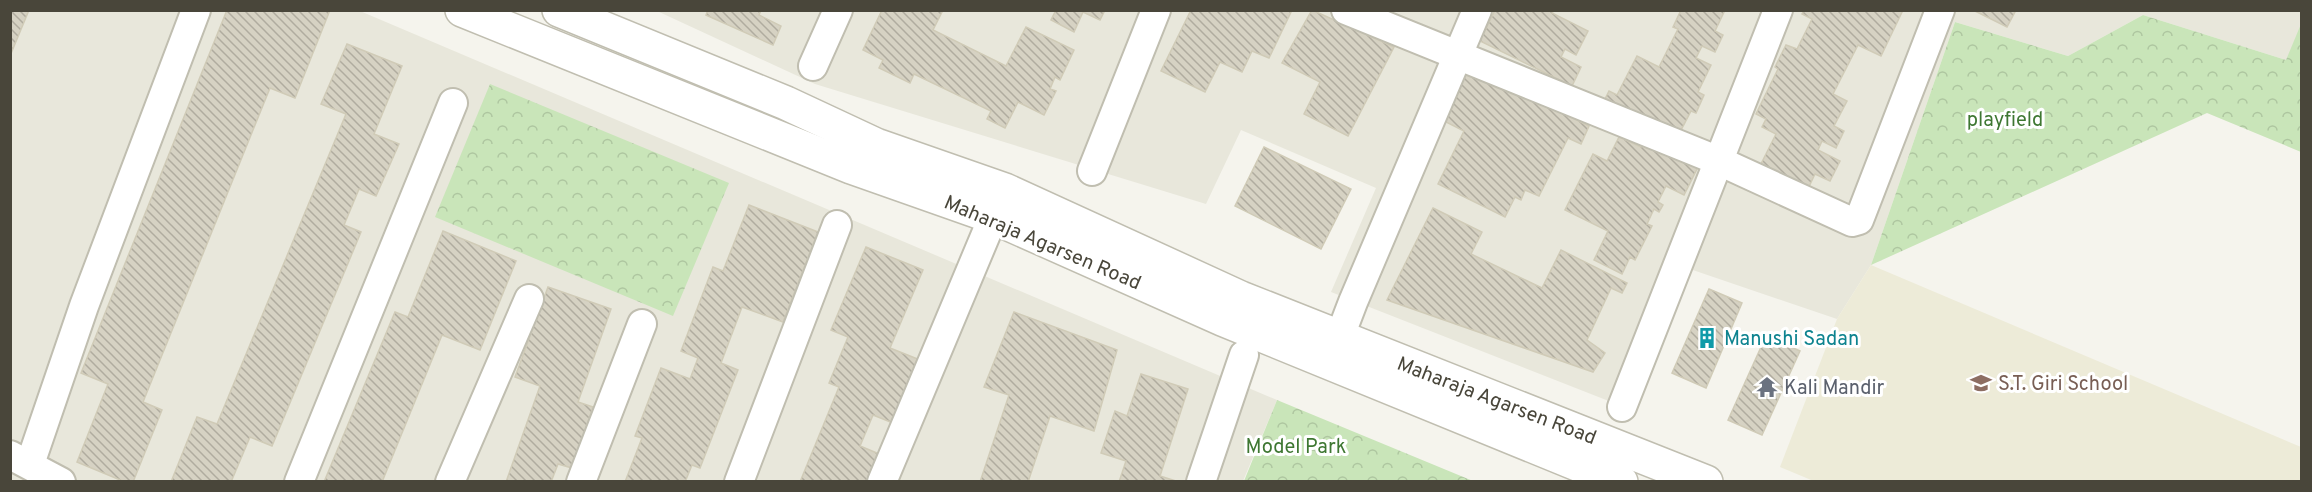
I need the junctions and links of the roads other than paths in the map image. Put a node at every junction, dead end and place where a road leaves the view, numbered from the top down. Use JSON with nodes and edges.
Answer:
{"nodes":[{"id":1,"x":196,"y":10,"type":"edge"},
{"id":2,"x":462,"y":10,"type":"edge"},
{"id":3,"x":560,"y":10,"type":"edge"},
{"id":4,"x":838,"y":10,"type":"edge"},
{"id":5,"x":1156,"y":10,"type":"edge"},
{"id":6,"x":1346,"y":10,"type":"edge"},
{"id":7,"x":1476,"y":10,"type":"edge"},
{"id":8,"x":1778,"y":10,"type":"edge"},
{"id":9,"x":1940,"y":10,"type":"edge"},
{"id":10,"x":501,"y":18,"type":"edge"},
{"id":11,"x":1457,"y":56,"type":"junction"},
{"id":12,"x":813,"y":66,"type":"dead end"},
{"id":13,"x":453,"y":103,"type":"dead end"},
{"id":14,"x":1719,"y":161,"type":"junction"},
{"id":15,"x":1092,"y":171,"type":"dead end"},
{"id":16,"x":999,"y":204,"type":"junction"},
{"id":17,"x":837,"y":225,"type":"dead end"},
{"id":18,"x":530,"y":299,"type":"dead end"},
{"id":19,"x":642,"y":324,"type":"dead end"},
{"id":20,"x":1335,"y":350,"type":"junction"},
{"id":21,"x":1244,"y":355,"type":"dead end"},
{"id":22,"x":1622,"y":407,"type":"dead end"},
{"id":23,"x":20,"y":460,"type":"edge"},
{"id":24,"x":1643,"y":470,"type":"edge"},
{"id":25,"x":61,"y":482,"type":"edge"},
{"id":26,"x":299,"y":482,"type":"edge"},
{"id":27,"x":450,"y":482,"type":"edge"},
{"id":28,"x":581,"y":482,"type":"edge"},
{"id":29,"x":739,"y":482,"type":"edge"},
{"id":30,"x":882,"y":482,"type":"edge"},
{"id":31,"x":1201,"y":482,"type":"edge"},
{"id":32,"x":1621,"y":482,"type":"edge"},
{"id":33,"x":1706,"y":482,"type":"edge"}],
"edges":[{"from":1,"to":23,"type":"street"},
{"from":2,"to":10,"type":"street","name":"Maharaja Agarsen Road"},
{"from":3,"to":16,"type":"street","name":"Maharaja Agarsen Road"},
{"from":4,"to":12,"type":"street"},
{"from":5,"to":15,"type":"street"},
{"from":6,"to":11,"type":"street"},
{"from":7,"to":11,"type":"street"},
{"from":8,"to":14,"type":"street"},
{"from":9,"to":14,"type":"street"},
{"from":10,"to":16,"type":"street","name":"Maharaja Agarsen Road"},
{"from":11,"to":14,"type":"street"},
{"from":11,"to":20,"type":"street"},
{"from":13,"to":26,"type":"street"},
{"from":14,"to":22,"type":"street"},
{"from":16,"to":20,"type":"street","name":"Maharaja Agarsen Road"},
{"from":16,"to":30,"type":"street"},
{"from":17,"to":29,"type":"street"},
{"from":18,"to":27,"type":"street"},
{"from":19,"to":28,"type":"street"},
{"from":20,"to":24,"type":"street","name":"Maharaja Agarsen Road"},
{"from":20,"to":32,"type":"street","name":"Maharaja Agarsen Road"},
{"from":21,"to":31,"type":"street"},
{"from":23,"to":25,"type":"street"},
{"from":24,"to":33,"type":"street","name":"Maharaja Agarsen Road"}]}
